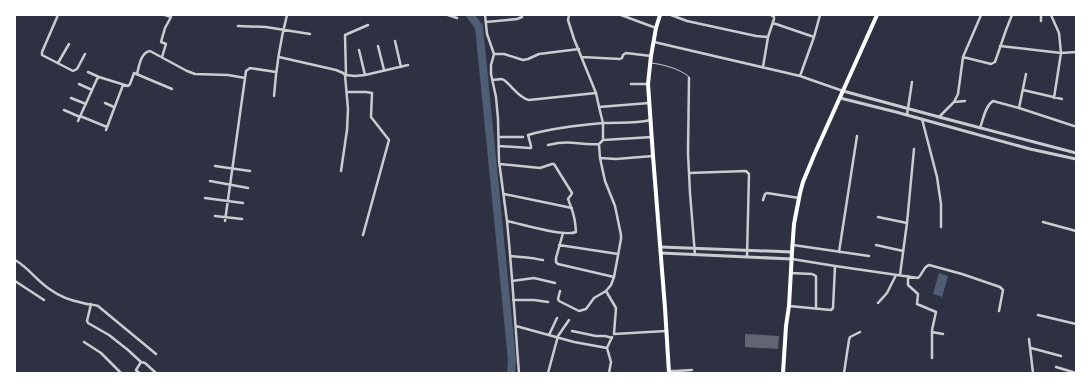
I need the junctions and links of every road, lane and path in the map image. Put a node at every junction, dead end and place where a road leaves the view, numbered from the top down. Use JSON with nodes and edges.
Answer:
{"nodes":[{"id":1,"x":58,"y":15,"type":"edge"},
{"id":2,"x":165,"y":15,"type":"edge"},
{"id":3,"x":287,"y":15,"type":"edge"},
{"id":4,"x":448,"y":15,"type":"edge"},
{"id":5,"x":485,"y":15,"type":"edge"},
{"id":6,"x":569,"y":15,"type":"edge"},
{"id":7,"x":621,"y":15,"type":"edge"},
{"id":8,"x":660,"y":15,"type":"edge"},
{"id":9,"x":671,"y":15,"type":"edge"},
{"id":10,"x":771,"y":15,"type":"edge"},
{"id":11,"x":820,"y":15,"type":"edge"},
{"id":12,"x":876,"y":15,"type":"edge"},
{"id":13,"x":981,"y":15,"type":"edge"},
{"id":14,"x":1012,"y":15,"type":"edge"},
{"id":15,"x":1041,"y":15,"type":"edge"},
{"id":16,"x":1051,"y":15,"type":"edge"},
{"id":17,"x":522,"y":17,"type":"dead end"},
{"id":18,"x":458,"y":18,"type":"dead end"},
{"id":19,"x":1041,"y":21,"type":"dead end"},
{"id":20,"x":486,"y":22,"type":"junction"},
{"id":21,"x":772,"y":23,"type":"junction"},
{"id":22,"x":368,"y":25,"type":"dead end"},
{"id":23,"x":238,"y":26,"type":"dead end"},
{"id":24,"x":656,"y":28,"type":"junction"},
{"id":25,"x":283,"y":30,"type":"junction"},
{"id":26,"x":310,"y":34,"type":"dead end"},
{"id":27,"x":768,"y":37,"type":"junction"},
{"id":28,"x":814,"y":38,"type":"junction"},
{"id":29,"x":395,"y":41,"type":"dead end"},
{"id":30,"x":654,"y":42,"type":"junction"},
{"id":31,"x":69,"y":44,"type":"dead end"},
{"id":32,"x":378,"y":46,"type":"dead end"},
{"id":33,"x":1000,"y":46,"type":"junction"},
{"id":34,"x":579,"y":49,"type":"junction"},
{"id":35,"x":360,"y":50,"type":"dead end"},
{"id":36,"x":1076,"y":52,"type":"edge"},
{"id":37,"x":1061,"y":53,"type":"junction"},
{"id":38,"x":85,"y":54,"type":"dead end"},
{"id":39,"x":494,"y":54,"type":"junction"},
{"id":40,"x":650,"y":56,"type":"junction"},
{"id":41,"x":162,"y":57,"type":"junction"},
{"id":42,"x":279,"y":57,"type":"junction"},
{"id":43,"x":582,"y":57,"type":"junction"},
{"id":44,"x":963,"y":57,"type":"junction"},
{"id":45,"x":651,"y":62,"type":"junction"},
{"id":46,"x":58,"y":63,"type":"junction"},
{"id":47,"x":408,"y":65,"type":"dead end"},
{"id":48,"x":401,"y":67,"type":"junction"},
{"id":49,"x":763,"y":67,"type":"junction"},
{"id":50,"x":384,"y":70,"type":"junction"},
{"id":51,"x":88,"y":72,"type":"dead end"},
{"id":52,"x":276,"y":72,"type":"junction"},
{"id":53,"x":136,"y":74,"type":"junction"},
{"id":54,"x":366,"y":74,"type":"junction"},
{"id":55,"x":1026,"y":74,"type":"dead end"},
{"id":56,"x":346,"y":75,"type":"junction"},
{"id":57,"x":800,"y":76,"type":"junction"},
{"id":58,"x":100,"y":77,"type":"junction"},
{"id":59,"x":245,"y":78,"type":"junction"},
{"id":60,"x":689,"y":78,"type":"joint"},
{"id":61,"x":492,"y":80,"type":"junction"},
{"id":62,"x":912,"y":82,"type":"dead end"},
{"id":63,"x":79,"y":84,"type":"dead end"},
{"id":64,"x":631,"y":84,"type":"dead end"},
{"id":65,"x":648,"y":84,"type":"junction"},
{"id":66,"x":123,"y":85,"type":"junction"},
{"id":67,"x":172,"y":89,"type":"dead end"},
{"id":68,"x":92,"y":90,"type":"junction"},
{"id":69,"x":1023,"y":90,"type":"junction"},
{"id":70,"x":842,"y":91,"type":"junction"},
{"id":71,"x":347,"y":92,"type":"junction"},
{"id":72,"x":596,"y":92,"type":"junction"},
{"id":73,"x":274,"y":96,"type":"dead end"},
{"id":74,"x":71,"y":98,"type":"dead end"},
{"id":75,"x":840,"y":98,"type":"junction"},
{"id":76,"x":1054,"y":98,"type":"junction"},
{"id":77,"x":1062,"y":100,"type":"dead end"},
{"id":78,"x":965,"y":101,"type":"dead end"},
{"id":79,"x":954,"y":102,"type":"junction"},
{"id":80,"x":105,"y":103,"type":"dead end"},
{"id":81,"x":649,"y":103,"type":"junction"},
{"id":82,"x":86,"y":104,"type":"junction"},
{"id":83,"x":114,"y":107,"type":"junction"},
{"id":84,"x":598,"y":107,"type":"junction"},
{"id":85,"x":1019,"y":108,"type":"junction"},
{"id":86,"x":908,"y":109,"type":"junction"},
{"id":87,"x":64,"y":110,"type":"dead end"},
{"id":88,"x":907,"y":115,"type":"junction"},
{"id":89,"x":80,"y":116,"type":"junction"},
{"id":90,"x":939,"y":118,"type":"junction"},
{"id":91,"x":922,"y":119,"type":"junction"},
{"id":92,"x":650,"y":120,"type":"junction"},
{"id":93,"x":78,"y":121,"type":"dead end"},
{"id":94,"x":603,"y":123,"type":"junction"},
{"id":95,"x":973,"y":126,"type":"junction"},
{"id":96,"x":1074,"y":126,"type":"dead end"},
{"id":97,"x":980,"y":128,"type":"junction"},
{"id":98,"x":971,"y":133,"type":"junction"},
{"id":99,"x":857,"y":136,"type":"dead end"},
{"id":100,"x":499,"y":137,"type":"junction"},
{"id":101,"x":523,"y":137,"type":"dead end"},
{"id":102,"x":652,"y":137,"type":"junction"},
{"id":103,"x":603,"y":140,"type":"junction"},
{"id":104,"x":1032,"y":142,"type":"junction"},
{"id":105,"x":599,"y":144,"type":"junction"},
{"id":106,"x":548,"y":145,"type":"dead end"},
{"id":107,"x":499,"y":146,"type":"junction"},
{"id":108,"x":914,"y":149,"type":"dead end"},
{"id":109,"x":1030,"y":149,"type":"junction"},
{"id":110,"x":1076,"y":153,"type":"edge"},
{"id":111,"x":653,"y":156,"type":"junction"},
{"id":112,"x":600,"y":158,"type":"junction"},
{"id":113,"x":1076,"y":158,"type":"edge"},
{"id":114,"x":500,"y":164,"type":"junction"},
{"id":115,"x":215,"y":166,"type":"dead end"},
{"id":116,"x":232,"y":169,"type":"junction"},
{"id":117,"x":250,"y":171,"type":"dead end"},
{"id":118,"x":341,"y":171,"type":"dead end"},
{"id":119,"x":689,"y":173,"type":"junction"},
{"id":120,"x":210,"y":182,"type":"dead end"},
{"id":121,"x":230,"y":184,"type":"junction"},
{"id":122,"x":248,"y":188,"type":"dead end"},
{"id":123,"x":504,"y":194,"type":"junction"},
{"id":124,"x":205,"y":198,"type":"dead end"},
{"id":125,"x":799,"y":198,"type":"junction"},
{"id":126,"x":763,"y":200,"type":"dead end"},
{"id":127,"x":228,"y":201,"type":"junction"},
{"id":128,"x":243,"y":203,"type":"dead end"},
{"id":129,"x":572,"y":208,"type":"junction"},
{"id":130,"x":215,"y":216,"type":"dead end"},
{"id":131,"x":225,"y":217,"type":"junction"},
{"id":132,"x":878,"y":217,"type":"dead end"},
{"id":133,"x":242,"y":219,"type":"dead end"},
{"id":134,"x":225,"y":221,"type":"dead end"},
{"id":135,"x":507,"y":221,"type":"junction"},
{"id":136,"x":1043,"y":222,"type":"dead end"},
{"id":137,"x":907,"y":223,"type":"junction"},
{"id":138,"x":941,"y":227,"type":"dead end"},
{"id":139,"x":1076,"y":231,"type":"edge"},
{"id":140,"x":563,"y":234,"type":"junction"},
{"id":141,"x":363,"y":235,"type":"dead end"},
{"id":142,"x":559,"y":245,"type":"junction"},
{"id":143,"x":793,"y":245,"type":"junction"},
{"id":144,"x":876,"y":245,"type":"dead end"},
{"id":145,"x":661,"y":247,"type":"junction"},
{"id":146,"x":695,"y":248,"type":"junction"},
{"id":147,"x":747,"y":250,"type":"junction"},
{"id":148,"x":903,"y":251,"type":"junction"},
{"id":149,"x":792,"y":252,"type":"junction"},
{"id":150,"x":839,"y":252,"type":"junction"},
{"id":151,"x":661,"y":253,"type":"junction"},
{"id":152,"x":618,"y":254,"type":"junction"},
{"id":153,"x":695,"y":255,"type":"junction"},
{"id":154,"x":511,"y":256,"type":"junction"},
{"id":155,"x":869,"y":256,"type":"dead end"},
{"id":156,"x":747,"y":257,"type":"junction"},
{"id":157,"x":792,"y":259,"type":"junction"},
{"id":158,"x":15,"y":260,"type":"edge"},
{"id":159,"x":543,"y":260,"type":"dead end"},
{"id":160,"x":835,"y":266,"type":"junction"},
{"id":161,"x":791,"y":273,"type":"junction"},
{"id":162,"x":896,"y":274,"type":"junction"},
{"id":163,"x":900,"y":275,"type":"junction"},
{"id":164,"x":908,"y":276,"type":"junction"},
{"id":165,"x":614,"y":277,"type":"junction"},
{"id":166,"x":15,"y":281,"type":"edge"},
{"id":167,"x":512,"y":281,"type":"junction"},
{"id":168,"x":555,"y":283,"type":"dead end"},
{"id":169,"x":560,"y":291,"type":"dead end"},
{"id":170,"x":606,"y":291,"type":"junction"},
{"id":171,"x":44,"y":300,"type":"dead end"},
{"id":172,"x":513,"y":300,"type":"junction"},
{"id":173,"x":548,"y":302,"type":"dead end"},
{"id":174,"x":878,"y":303,"type":"dead end"},
{"id":175,"x":91,"y":304,"type":"junction"},
{"id":176,"x":789,"y":306,"type":"junction"},
{"id":177,"x":816,"y":309,"type":"junction"},
{"id":178,"x":999,"y":311,"type":"dead end"},
{"id":179,"x":1038,"y":315,"type":"dead end"},
{"id":180,"x":557,"y":318,"type":"dead end"},
{"id":181,"x":569,"y":320,"type":"dead end"},
{"id":182,"x":1076,"y":324,"type":"edge"},
{"id":183,"x":516,"y":326,"type":"junction"},
{"id":184,"x":572,"y":331,"type":"dead end"},
{"id":185,"x":666,"y":331,"type":"junction"},
{"id":186,"x":860,"y":332,"type":"dead end"},
{"id":187,"x":932,"y":332,"type":"junction"},
{"id":188,"x":614,"y":334,"type":"junction"},
{"id":189,"x":943,"y":334,"type":"dead end"},
{"id":190,"x":549,"y":335,"type":"junction"},
{"id":191,"x":558,"y":338,"type":"junction"},
{"id":192,"x":612,"y":338,"type":"junction"},
{"id":193,"x":1029,"y":339,"type":"dead end"},
{"id":194,"x":84,"y":342,"type":"dead end"},
{"id":195,"x":607,"y":348,"type":"junction"},
{"id":196,"x":1030,"y":348,"type":"junction"},
{"id":197,"x":156,"y":354,"type":"dead end"},
{"id":198,"x":1061,"y":356,"type":"dead end"},
{"id":199,"x":932,"y":358,"type":"dead end"},
{"id":200,"x":141,"y":362,"type":"junction"},
{"id":201,"x":1056,"y":367,"type":"dead end"},
{"id":202,"x":692,"y":370,"type":"dead end"},
{"id":203,"x":669,"y":372,"type":"edge"},
{"id":204,"x":1076,"y":372,"type":"edge"},
{"id":205,"x":121,"y":373,"type":"edge"},
{"id":206,"x":139,"y":373,"type":"edge"},
{"id":207,"x":156,"y":373,"type":"edge"},
{"id":208,"x":519,"y":373,"type":"edge"},
{"id":209,"x":548,"y":373,"type":"edge"},
{"id":210,"x":609,"y":373,"type":"edge"},
{"id":211,"x":783,"y":373,"type":"edge"},
{"id":212,"x":844,"y":373,"type":"edge"},
{"id":213,"x":1033,"y":373,"type":"edge"}],
"edges":[{"from":1,"to":46,"type":"street"},
{"from":2,"to":41,"type":"street"},
{"from":3,"to":25,"type":"street"},
{"from":4,"to":18,"type":"street"},
{"from":5,"to":20,"type":"street"},
{"from":6,"to":34,"type":"street"},
{"from":7,"to":24,"type":"street"},
{"from":8,"to":24,"type":"highway"},
{"from":9,"to":27,"type":"street"},
{"from":10,"to":21,"type":"street"},
{"from":11,"to":28,"type":"street"},
{"from":12,"to":70,"type":"highway"},
{"from":13,"to":44,"type":"street"},
{"from":14,"to":33,"type":"street"},
{"from":15,"to":19,"type":"street"},
{"from":16,"to":37,"type":"street"},
{"from":17,"to":20,"type":"street"},
{"from":20,"to":39,"type":"street"},
{"from":21,"to":27,"type":"street"},
{"from":21,"to":28,"type":"street"},
{"from":22,"to":56,"type":"street"},
{"from":23,"to":25,"type":"street"},
{"from":24,"to":30,"type":"highway"},
{"from":25,"to":26,"type":"street"},
{"from":25,"to":42,"type":"street"},
{"from":27,"to":49,"type":"street"},
{"from":28,"to":57,"type":"street"},
{"from":29,"to":48,"type":"street"},
{"from":30,"to":40,"type":"highway"},
{"from":30,"to":49,"type":"street"},
{"from":31,"to":46,"type":"street"},
{"from":32,"to":50,"type":"street"},
{"from":33,"to":37,"type":"street"},
{"from":33,"to":44,"type":"street"},
{"from":34,"to":39,"type":"street"},
{"from":34,"to":43,"type":"street"},
{"from":35,"to":54,"type":"street"},
{"from":36,"to":37,"type":"street"},
{"from":37,"to":76,"type":"street"},
{"from":38,"to":46,"type":"street"},
{"from":39,"to":61,"type":"street"},
{"from":40,"to":43,"type":"street"},
{"from":40,"to":45,"type":"highway"},
{"from":41,"to":53,"type":"street"},
{"from":41,"to":59,"type":"street"},
{"from":42,"to":52,"type":"street"},
{"from":42,"to":56,"type":"street"},
{"from":43,"to":72,"type":"street"},
{"from":44,"to":79,"type":"street"},
{"from":45,"to":60,"type":"lane"},
{"from":45,"to":65,"type":"highway"},
{"from":47,"to":48,"type":"street"},
{"from":48,"to":50,"type":"street"},
{"from":49,"to":57,"type":"street"},
{"from":50,"to":54,"type":"street"},
{"from":51,"to":58,"type":"street"},
{"from":52,"to":59,"type":"street"},
{"from":52,"to":73,"type":"street"},
{"from":53,"to":66,"type":"street"},
{"from":53,"to":67,"type":"street"},
{"from":54,"to":56,"type":"street"},
{"from":55,"to":69,"type":"street"},
{"from":56,"to":71,"type":"street"},
{"from":57,"to":70,"type":"street"},
{"from":58,"to":66,"type":"street"},
{"from":58,"to":68,"type":"street"},
{"from":59,"to":116,"type":"street"},
{"from":60,"to":119,"type":"street"},
{"from":61,"to":72,"type":"street"},
{"from":61,"to":100,"type":"street"},
{"from":62,"to":86,"type":"street"},
{"from":63,"to":68,"type":"street"},
{"from":64,"to":65,"type":"street"},
{"from":65,"to":81,"type":"highway"},
{"from":66,"to":83,"type":"street"},
{"from":68,"to":82,"type":"street"},
{"from":69,"to":76,"type":"street"},
{"from":69,"to":85,"type":"street"},
{"from":70,"to":75,"type":"highway"},
{"from":70,"to":86,"type":"street"},
{"from":71,"to":118,"type":"street"},
{"from":71,"to":141,"type":"street"},
{"from":72,"to":84,"type":"street"},
{"from":74,"to":82,"type":"street"},
{"from":75,"to":88,"type":"street"},
{"from":75,"to":125,"type":"highway"},
{"from":76,"to":77,"type":"street"},
{"from":78,"to":79,"type":"street"},
{"from":79,"to":90,"type":"street"},
{"from":80,"to":83,"type":"street"},
{"from":81,"to":84,"type":"street"},
{"from":81,"to":92,"type":"highway"},
{"from":82,"to":89,"type":"street"},
{"from":83,"to":89,"type":"street"},
{"from":84,"to":94,"type":"street"},
{"from":85,"to":96,"type":"street"},
{"from":85,"to":97,"type":"street"},
{"from":86,"to":88,"type":"street"},
{"from":86,"to":90,"type":"street"},
{"from":87,"to":89,"type":"street"},
{"from":88,"to":91,"type":"street"},
{"from":89,"to":93,"type":"street"},
{"from":90,"to":95,"type":"street"},
{"from":91,"to":98,"type":"street"},
{"from":91,"to":138,"type":"street"},
{"from":92,"to":94,"type":"street"},
{"from":92,"to":102,"type":"highway"},
{"from":94,"to":103,"type":"street"},
{"from":94,"to":107,"type":"street"},
{"from":95,"to":97,"type":"street"},
{"from":95,"to":98,"type":"street"},
{"from":97,"to":104,"type":"street"},
{"from":98,"to":109,"type":"street"},
{"from":99,"to":150,"type":"street"},
{"from":100,"to":101,"type":"street"},
{"from":100,"to":107,"type":"street"},
{"from":102,"to":103,"type":"street"},
{"from":102,"to":111,"type":"highway"},
{"from":103,"to":105,"type":"street"},
{"from":104,"to":109,"type":"street"},
{"from":104,"to":110,"type":"street"},
{"from":105,"to":106,"type":"street"},
{"from":105,"to":112,"type":"street"},
{"from":107,"to":114,"type":"street"},
{"from":108,"to":137,"type":"street"},
{"from":109,"to":113,"type":"street"},
{"from":111,"to":112,"type":"street"},
{"from":111,"to":145,"type":"highway"},
{"from":112,"to":152,"type":"street"},
{"from":114,"to":123,"type":"street"},
{"from":114,"to":129,"type":"street"},
{"from":115,"to":116,"type":"street"},
{"from":116,"to":117,"type":"street"},
{"from":116,"to":121,"type":"street"},
{"from":119,"to":146,"type":"street"},
{"from":119,"to":147,"type":"street"},
{"from":120,"to":121,"type":"street"},
{"from":121,"to":122,"type":"street"},
{"from":121,"to":127,"type":"street"},
{"from":123,"to":129,"type":"street"},
{"from":123,"to":135,"type":"street"},
{"from":124,"to":127,"type":"street"},
{"from":125,"to":126,"type":"street"},
{"from":125,"to":143,"type":"highway"},
{"from":127,"to":128,"type":"street"},
{"from":127,"to":131,"type":"street"},
{"from":129,"to":140,"type":"street"},
{"from":130,"to":131,"type":"street"},
{"from":131,"to":133,"type":"street"},
{"from":131,"to":134,"type":"street"},
{"from":132,"to":137,"type":"street"},
{"from":135,"to":140,"type":"street"},
{"from":135,"to":154,"type":"street"},
{"from":136,"to":139,"type":"street"},
{"from":137,"to":148,"type":"street"},
{"from":140,"to":142,"type":"street"},
{"from":142,"to":152,"type":"street"},
{"from":142,"to":165,"type":"street"},
{"from":143,"to":149,"type":"highway"},
{"from":143,"to":150,"type":"street"},
{"from":144,"to":148,"type":"street"},
{"from":145,"to":146,"type":"street"},
{"from":145,"to":151,"type":"highway"},
{"from":146,"to":147,"type":"street"},
{"from":146,"to":153,"type":"street"},
{"from":147,"to":149,"type":"street"},
{"from":147,"to":156,"type":"street"},
{"from":148,"to":163,"type":"street"},
{"from":149,"to":157,"type":"highway"},
{"from":150,"to":155,"type":"street"},
{"from":151,"to":153,"type":"street"},
{"from":151,"to":185,"type":"highway"},
{"from":152,"to":165,"type":"street"},
{"from":153,"to":156,"type":"street"},
{"from":154,"to":159,"type":"street"},
{"from":154,"to":167,"type":"street"},
{"from":156,"to":157,"type":"street"},
{"from":157,"to":160,"type":"street"},
{"from":157,"to":161,"type":"highway"},
{"from":158,"to":175,"type":"street"},
{"from":160,"to":162,"type":"street"},
{"from":160,"to":177,"type":"street"},
{"from":161,"to":176,"type":"highway"},
{"from":161,"to":177,"type":"street"},
{"from":162,"to":163,"type":"street"},
{"from":162,"to":174,"type":"street"},
{"from":163,"to":164,"type":"street"},
{"from":164,"to":178,"type":"street"},
{"from":164,"to":187,"type":"street"},
{"from":165,"to":170,"type":"street"},
{"from":166,"to":171,"type":"street"},
{"from":167,"to":168,"type":"street"},
{"from":167,"to":172,"type":"street"},
{"from":169,"to":170,"type":"street"},
{"from":170,"to":188,"type":"street"},
{"from":172,"to":173,"type":"street"},
{"from":172,"to":183,"type":"street"},
{"from":175,"to":197,"type":"street"},
{"from":175,"to":200,"type":"street"},
{"from":176,"to":177,"type":"street"},
{"from":176,"to":211,"type":"highway"},
{"from":179,"to":182,"type":"street"},
{"from":180,"to":190,"type":"street"},
{"from":181,"to":191,"type":"street"},
{"from":183,"to":190,"type":"street"},
{"from":183,"to":208,"type":"street"},
{"from":184,"to":192,"type":"street"},
{"from":185,"to":188,"type":"street"},
{"from":185,"to":203,"type":"highway"},
{"from":186,"to":212,"type":"street"},
{"from":187,"to":189,"type":"street"},
{"from":187,"to":199,"type":"street"},
{"from":188,"to":192,"type":"street"},
{"from":190,"to":191,"type":"street"},
{"from":191,"to":195,"type":"street"},
{"from":191,"to":209,"type":"street"},
{"from":192,"to":195,"type":"street"},
{"from":193,"to":196,"type":"street"},
{"from":194,"to":205,"type":"street"},
{"from":195,"to":210,"type":"street"},
{"from":196,"to":198,"type":"street"},
{"from":196,"to":213,"type":"street"},
{"from":200,"to":206,"type":"street"},
{"from":200,"to":207,"type":"street"},
{"from":201,"to":204,"type":"street"},
{"from":202,"to":203,"type":"street"}]}
